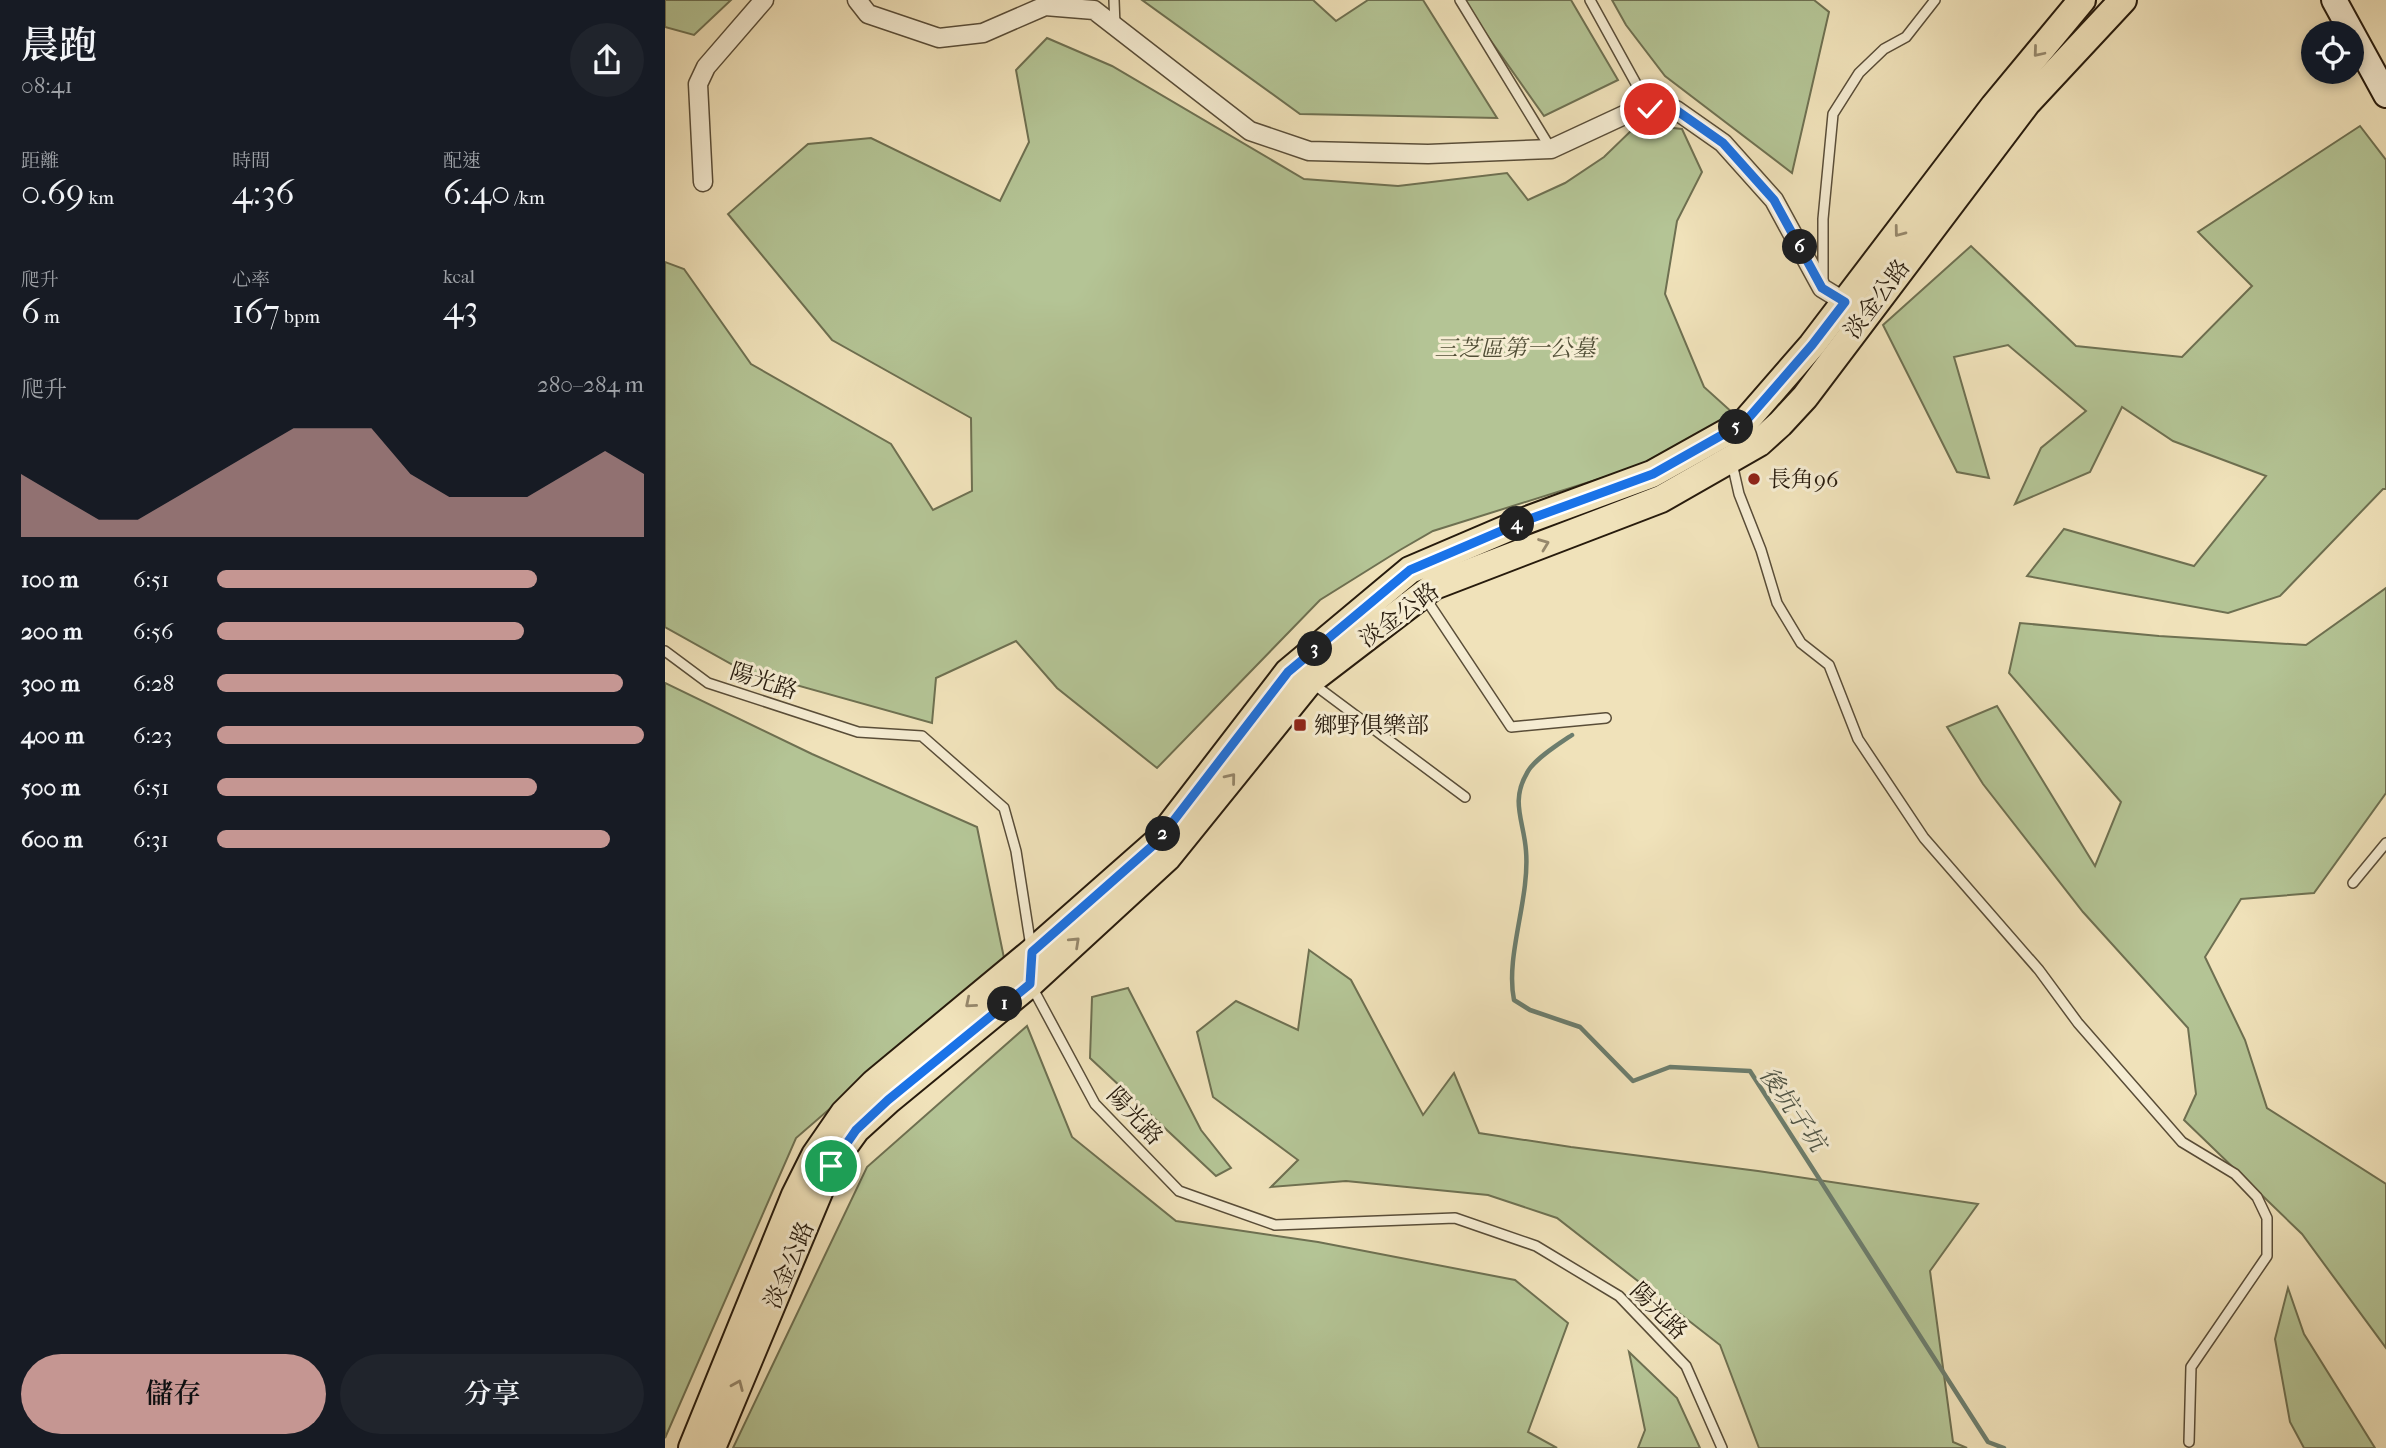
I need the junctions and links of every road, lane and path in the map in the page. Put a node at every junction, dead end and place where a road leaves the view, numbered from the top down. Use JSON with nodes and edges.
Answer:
{"nodes":[{"id":1,"x":764,"y":0,"type":"edge"},
{"id":2,"x":857,"y":0,"type":"edge"},
{"id":3,"x":1114,"y":0,"type":"edge"},
{"id":4,"x":1459,"y":0,"type":"edge"},
{"id":5,"x":1590,"y":0,"type":"edge"},
{"id":6,"x":1935,"y":0,"type":"edge"},
{"id":7,"x":2082,"y":0,"type":"edge"},
{"id":8,"x":2123,"y":0,"type":"edge"},
{"id":9,"x":2335,"y":0,"type":"edge"},
{"id":10,"x":1115,"y":27,"type":"junction"},
{"id":11,"x":2386,"y":95,"type":"edge"},
{"id":12,"x":1650,"y":109,"type":"junction"},
{"id":13,"x":1551,"y":149,"type":"junction"},
{"id":14,"x":703,"y":182,"type":"dead end"},
{"id":15,"x":1822,"y":288,"type":"junction"},
{"id":16,"x":1853,"y":312,"type":"junction"},
{"id":17,"x":1731,"y":458,"type":"junction"},
{"id":18,"x":1489,"y":536,"type":"junction"},
{"id":19,"x":1499,"y":561,"type":"junction"},
{"id":20,"x":1423,"y":594,"type":"junction"},
{"id":21,"x":665,"y":651,"type":"edge"},
{"id":22,"x":1310,"y":681,"type":"junction"},
{"id":23,"x":1606,"y":718,"type":"dead end"},
{"id":24,"x":1465,"y":797,"type":"dead end"},
{"id":25,"x":2386,"y":843,"type":"edge"},
{"id":26,"x":2353,"y":883,"type":"dead end"},
{"id":27,"x":1031,"y":968,"type":"junction"},
{"id":28,"x":2189,"y":1442,"type":"dead end"},
{"id":29,"x":692,"y":1448,"type":"edge"},
{"id":30,"x":712,"y":1448,"type":"edge"},
{"id":31,"x":1722,"y":1448,"type":"edge"}],
"edges":[{"from":1,"to":14,"type":"street"},
{"from":2,"to":10,"type":"street"},
{"from":3,"to":10,"type":"lane"},
{"from":4,"to":13,"type":"lane"},
{"from":5,"to":12,"type":"lane"},
{"from":6,"to":15,"type":"lane"},
{"from":7,"to":16,"type":"main road","name":"淡金公路","one_way":true},
{"from":8,"to":16,"type":"main road","name":"淡金公路"},
{"from":9,"to":11,"type":"street"},
{"from":10,"to":13,"type":"street"},
{"from":12,"to":13,"type":"street"},
{"from":12,"to":15,"type":"street"},
{"from":15,"to":16,"type":"street"},
{"from":16,"to":17,"type":"main road","name":"淡金公路"},
{"from":16,"to":18,"type":"main road","name":"淡金公路"},
{"from":19,"to":17,"type":"main road","name":"淡金公路","one_way":true},
{"from":17,"to":28,"type":"lane"},
{"from":18,"to":19,"type":"main road"},
{"from":18,"to":27,"type":"main road","name":"淡金公路"},
{"from":19,"to":20,"type":"main road","name":"淡金公路"},
{"from":20,"to":22,"type":"main road","name":"淡金公路"},
{"from":20,"to":23,"type":"lane"},
{"from":21,"to":27,"type":"lane","name":"陽光路"},
{"from":22,"to":24,"type":"lane"},
{"from":27,"to":22,"type":"main road","name":"淡金公路","one_way":true},
{"from":25,"to":26,"type":"lane"},
{"from":27,"to":29,"type":"main road","name":"淡金公路","one_way":true},
{"from":30,"to":27,"type":"main road","name":"淡金公路","one_way":true},
{"from":27,"to":31,"type":"lane","name":"陽光路"}]}
